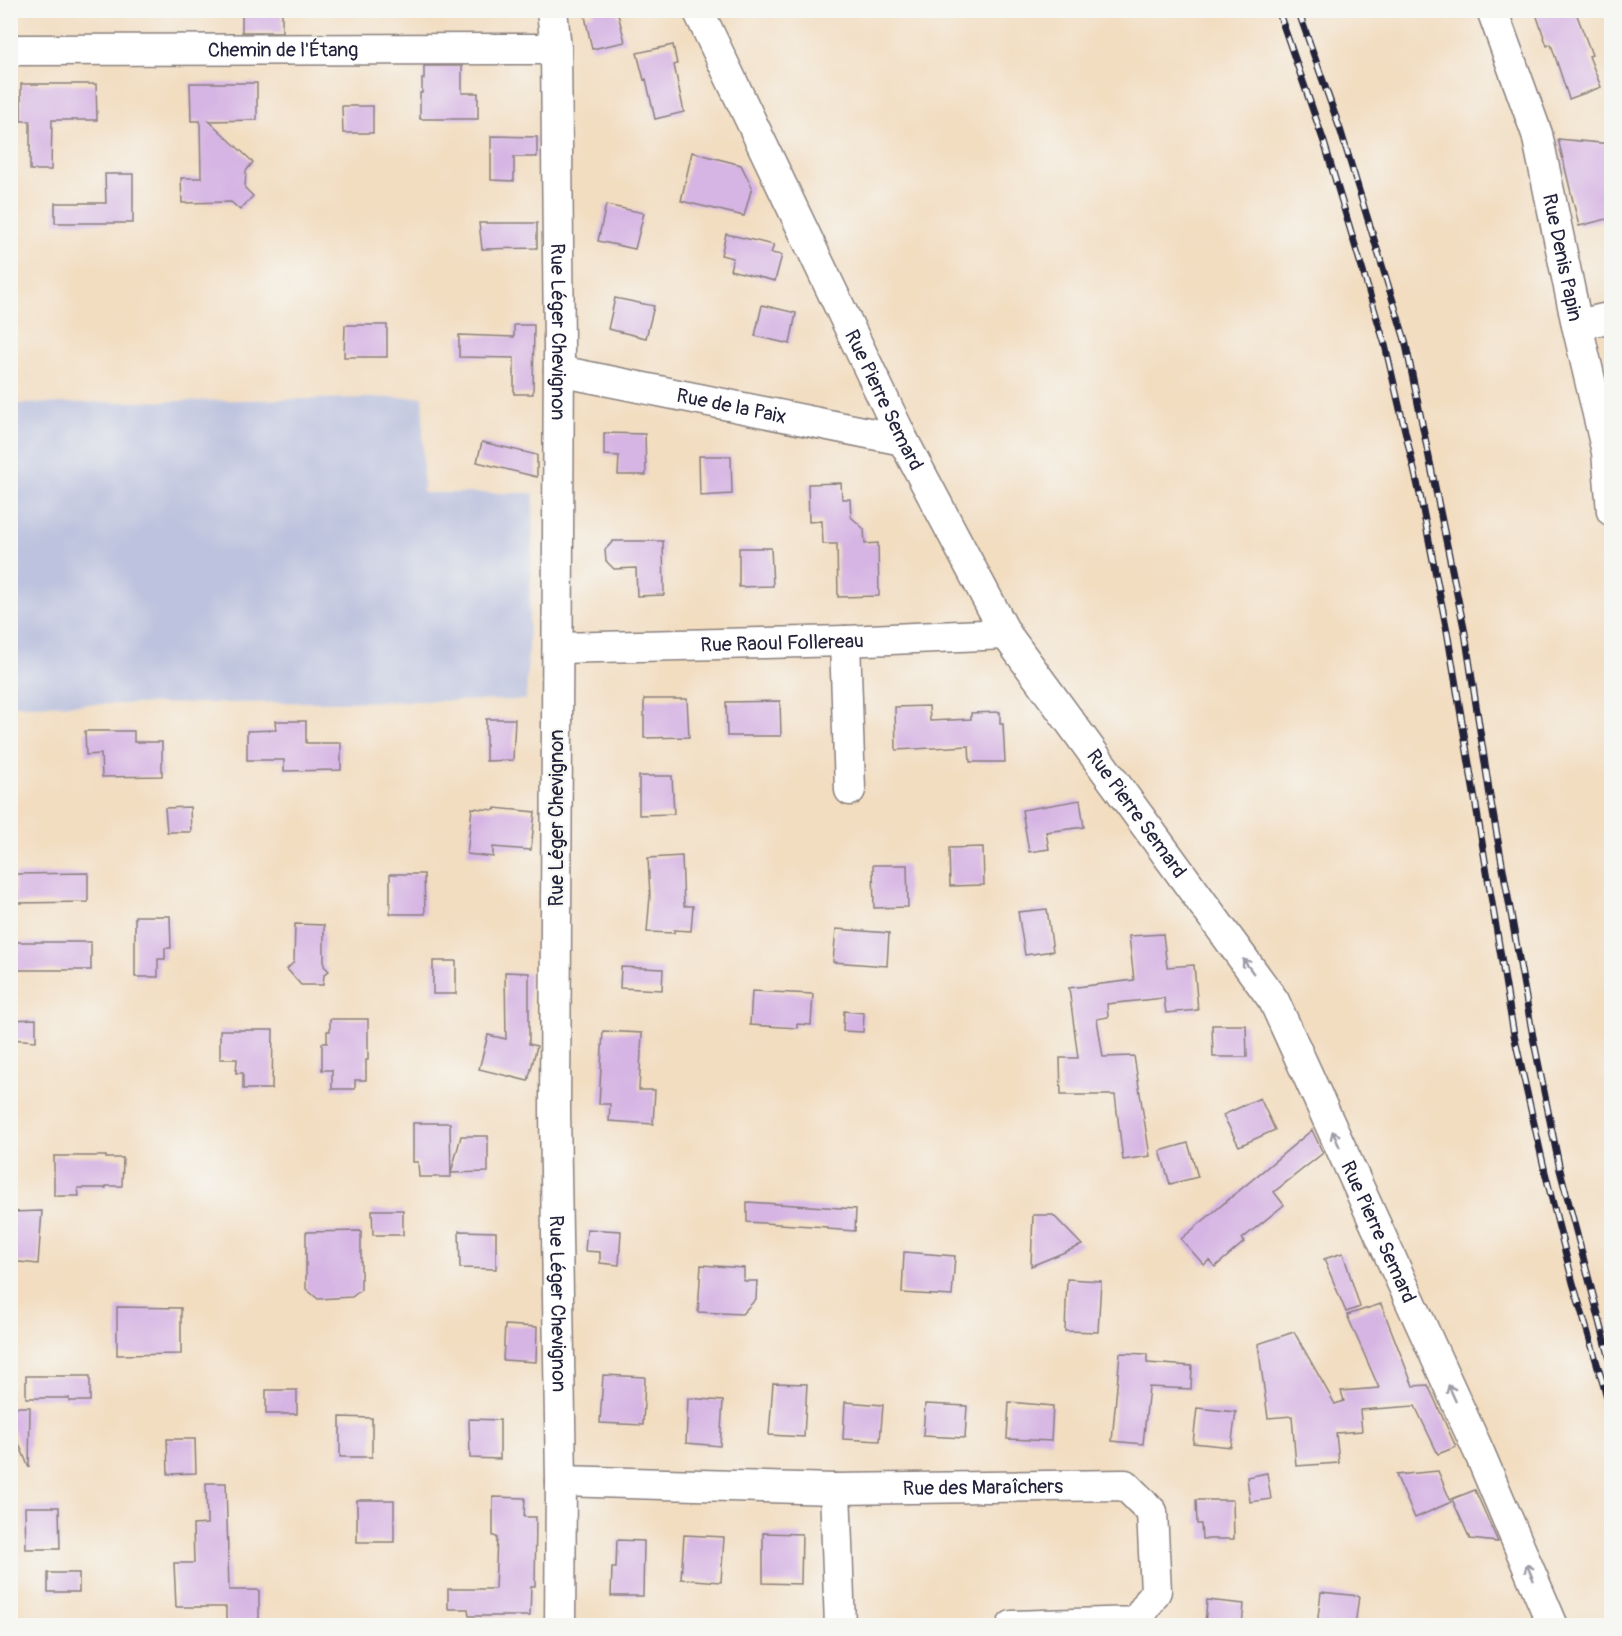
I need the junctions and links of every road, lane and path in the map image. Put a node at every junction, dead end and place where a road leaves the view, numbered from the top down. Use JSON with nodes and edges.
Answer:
{"nodes":[{"id":1,"x":552,"y":10,"type":"edge"},
{"id":2,"x":698,"y":10,"type":"edge"},
{"id":3,"x":1491,"y":10,"type":"edge"},
{"id":4,"x":555,"y":49,"type":"junction"},
{"id":5,"x":10,"y":50,"type":"edge"},
{"id":6,"x":1611,"y":316,"type":"edge"},
{"id":7,"x":1577,"y":325,"type":"junction"},
{"id":8,"x":559,"y":371,"type":"junction"},
{"id":9,"x":903,"y":440,"type":"junction"},
{"id":10,"x":1611,"y":511,"type":"edge"},
{"id":11,"x":1006,"y":634,"type":"junction"},
{"id":12,"x":845,"y":641,"type":"junction"},
{"id":13,"x":558,"y":648,"type":"junction"},
{"id":14,"x":850,"y":790,"type":"dead end"},
{"id":15,"x":561,"y":1481,"type":"junction"},
{"id":16,"x":835,"y":1489,"type":"junction"},
{"id":17,"x":560,"y":1626,"type":"edge"},
{"id":18,"x":840,"y":1626,"type":"edge"},
{"id":19,"x":1012,"y":1626,"type":"edge"},
{"id":20,"x":1553,"y":1626,"type":"edge"}],
"edges":[{"from":1,"to":4,"type":"street","name":"Rue Léger Chevignon"},
{"from":2,"to":9,"type":"street","name":"Rue Pierre Semard"},
{"from":3,"to":7,"type":"street","name":"Rue Denis Papin"},
{"from":4,"to":5,"type":"street","name":"Chemin de l'Étang"},
{"from":4,"to":8,"type":"street","name":"Rue Léger Chevignon"},
{"from":6,"to":7,"type":"street"},
{"from":7,"to":10,"type":"street","name":"Rue Denis Papin"},
{"from":8,"to":9,"type":"street","name":"Rue de la Paix"},
{"from":8,"to":13,"type":"street","name":"Rue Léger Chevignon"},
{"from":9,"to":11,"type":"street","name":"Rue Pierre Semard"},
{"from":11,"to":12,"type":"street","name":"Rue Raoul Follereau"},
{"from":20,"to":11,"type":"street","name":"Rue Pierre Semard","one_way":true},
{"from":12,"to":13,"type":"street","name":"Rue Raoul Follereau"},
{"from":12,"to":14,"type":"street"},
{"from":13,"to":15,"type":"street","name":"Rue Léger Chevignon"},
{"from":15,"to":16,"type":"street","name":"Rue des Maraîchers"},
{"from":15,"to":17,"type":"street","name":"Rue Léger Chevignon"},
{"from":16,"to":18,"type":"street"},
{"from":16,"to":19,"type":"street","name":"Rue des Maraîchers"}]}
